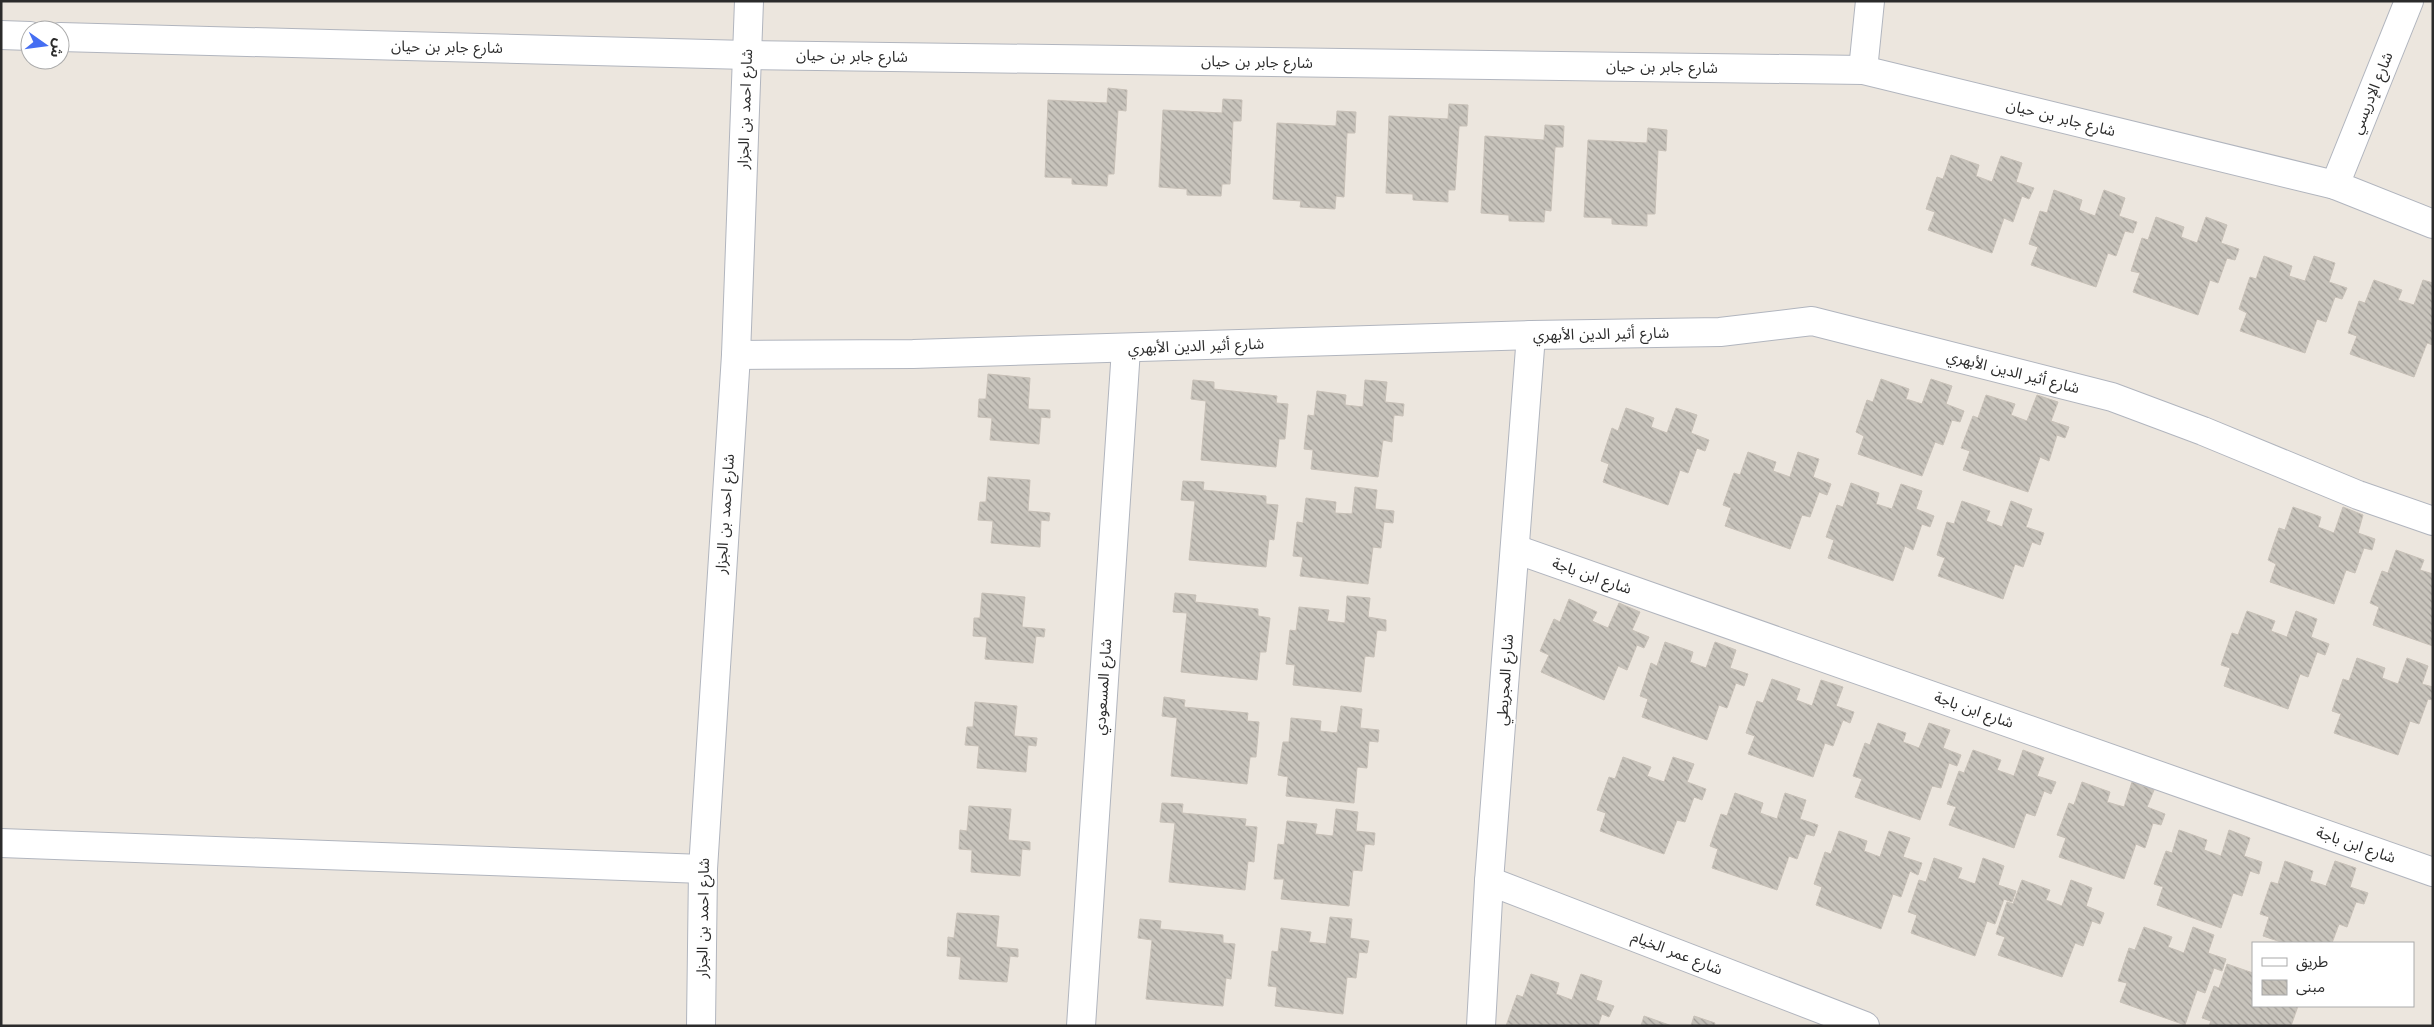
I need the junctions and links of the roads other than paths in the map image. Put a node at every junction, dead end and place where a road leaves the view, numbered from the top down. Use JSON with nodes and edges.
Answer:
{"nodes":[{"id":1,"x":749,"y":1,"type":"edge"},
{"id":2,"x":1870,"y":1,"type":"edge"},
{"id":3,"x":2409,"y":1,"type":"edge"},
{"id":4,"x":1,"y":35,"type":"edge"},
{"id":5,"x":20,"y":36,"type":"edge"},
{"id":6,"x":70,"y":37,"type":"edge"},
{"id":7,"x":747,"y":55,"type":"junction"},
{"id":8,"x":1863,"y":70,"type":"junction"},
{"id":9,"x":2335,"y":185,"type":"junction"},
{"id":10,"x":2433,"y":224,"type":"edge"},
{"id":11,"x":1532,"y":335,"type":"junction"},
{"id":12,"x":1126,"y":348,"type":"junction"},
{"id":13,"x":736,"y":355,"type":"junction"},
{"id":14,"x":2433,"y":521,"type":"edge"},
{"id":15,"x":1515,"y":549,"type":"junction"},
{"id":16,"x":1,"y":844,"type":"edge"},
{"id":17,"x":703,"y":869,"type":"junction"},
{"id":18,"x":2433,"y":872,"type":"edge"},
{"id":19,"x":1489,"y":881,"type":"junction"},
{"id":20,"x":701,"y":1026,"type":"edge"},
{"id":21,"x":1081,"y":1026,"type":"edge"},
{"id":22,"x":1481,"y":1026,"type":"edge"},
{"id":23,"x":1865,"y":1026,"type":"edge"}],
"edges":[{"from":1,"to":7,"type":"street","name":"شارع احمد بن الجزار"},
{"from":2,"to":8,"type":"street"},
{"from":3,"to":9,"type":"street","name":"شارع الإدريسي"},
{"from":4,"to":5,"type":"street"},
{"from":6,"to":7,"type":"street","name":"شارع جابر بن حيان"},
{"from":7,"to":8,"type":"street","name":"شارع جابر بن حيان"},
{"from":7,"to":13,"type":"street","name":"شارع احمد بن الجزار"},
{"from":8,"to":9,"type":"street","name":"شارع جابر بن حيان"},
{"from":9,"to":10,"type":"street","name":"شارع جابر بن حيان"},
{"from":11,"to":12,"type":"street","name":"شارع أثير الدين الأبهري"},
{"from":11,"to":14,"type":"street","name":"شارع أثير الدين الأبهري"},
{"from":11,"to":15,"type":"street","name":"شارع المجريطي"},
{"from":12,"to":13,"type":"street","name":"شارع أثير الدين الأبهري"},
{"from":12,"to":21,"type":"street","name":"شارع المسعودي"},
{"from":13,"to":17,"type":"street","name":"شارع احمد بن الجزار"},
{"from":15,"to":18,"type":"street","name":"شارع ابن باجة"},
{"from":15,"to":19,"type":"street","name":"شارع المجريطي"},
{"from":16,"to":17,"type":"street"},
{"from":17,"to":20,"type":"street","name":"شارع احمد بن الجزار"},
{"from":19,"to":22,"type":"street","name":"شارع المجريطي"},
{"from":19,"to":23,"type":"street","name":"شارع عمر الخيام"}]}
